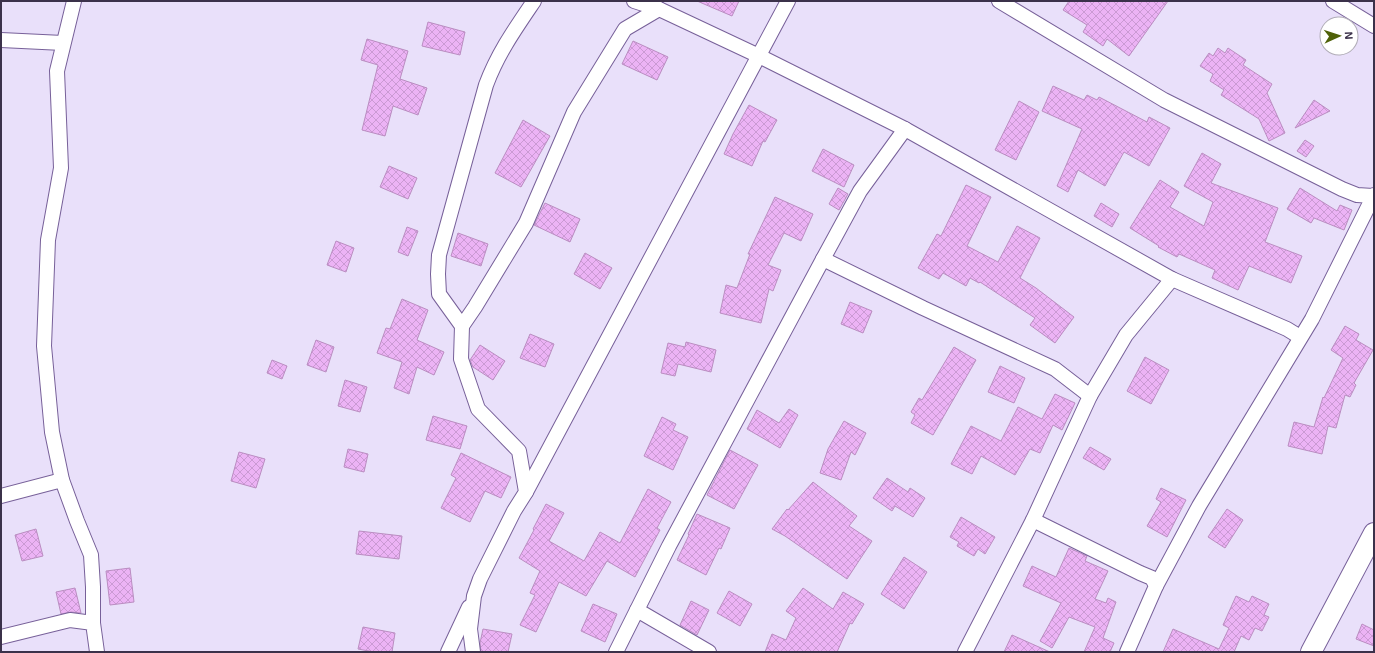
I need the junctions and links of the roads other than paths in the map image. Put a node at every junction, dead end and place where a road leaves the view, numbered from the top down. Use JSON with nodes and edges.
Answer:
{"nodes":[{"id":1,"x":74,"y":1,"type":"edge"},
{"id":2,"x":534,"y":1,"type":"edge"},
{"id":3,"x":634,"y":1,"type":"edge"},
{"id":4,"x":788,"y":1,"type":"edge"},
{"id":5,"x":999,"y":1,"type":"edge"},
{"id":6,"x":1332,"y":1,"type":"edge"},
{"id":7,"x":659,"y":9,"type":"junction"},
{"id":8,"x":1374,"y":26,"type":"edge"},
{"id":9,"x":1,"y":40,"type":"edge"},
{"id":10,"x":63,"y":43,"type":"junction"},
{"id":11,"x":759,"y":56,"type":"junction"},
{"id":12,"x":905,"y":130,"type":"junction"},
{"id":13,"x":1374,"y":196,"type":"edge"},
{"id":14,"x":823,"y":259,"type":"junction"},
{"id":15,"x":1172,"y":279,"type":"junction"},
{"id":16,"x":462,"y":326,"type":"junction"},
{"id":17,"x":1300,"y":337,"type":"junction"},
{"id":18,"x":1090,"y":396,"type":"junction"},
{"id":19,"x":62,"y":480,"type":"junction"},
{"id":20,"x":526,"y":492,"type":"junction"},
{"id":21,"x":1,"y":496,"type":"edge"},
{"id":22,"x":1033,"y":520,"type":"junction"},
{"id":23,"x":1374,"y":533,"type":"edge"},
{"id":24,"x":1156,"y":586,"type":"junction"},
{"id":25,"x":474,"y":596,"type":"junction"},
{"id":26,"x":637,"y":610,"type":"junction"},
{"id":27,"x":93,"y":623,"type":"junction"},
{"id":28,"x":1,"y":637,"type":"edge"},
{"id":29,"x":97,"y":652,"type":"edge"},
{"id":30,"x":448,"y":652,"type":"edge"},
{"id":31,"x":473,"y":652,"type":"edge"},
{"id":32,"x":616,"y":652,"type":"edge"},
{"id":33,"x":709,"y":652,"type":"edge"},
{"id":34,"x":965,"y":652,"type":"edge"},
{"id":35,"x":1127,"y":652,"type":"edge"},
{"id":36,"x":1310,"y":652,"type":"edge"}],
"edges":[{"from":1,"to":10,"type":"street"},
{"from":2,"to":16,"type":"street"},
{"from":3,"to":7,"type":"street"},
{"from":4,"to":11,"type":"street"},
{"from":5,"to":13,"type":"street"},
{"from":6,"to":8,"type":"street"},
{"from":7,"to":11,"type":"street"},
{"from":7,"to":16,"type":"street"},
{"from":9,"to":10,"type":"street"},
{"from":10,"to":19,"type":"street"},
{"from":11,"to":12,"type":"street"},
{"from":11,"to":20,"type":"street"},
{"from":12,"to":14,"type":"street"},
{"from":12,"to":15,"type":"street"},
{"from":13,"to":17,"type":"street"},
{"from":14,"to":18,"type":"street"},
{"from":14,"to":26,"type":"street"},
{"from":15,"to":17,"type":"street"},
{"from":15,"to":18,"type":"street"},
{"from":16,"to":20,"type":"street"},
{"from":17,"to":24,"type":"street"},
{"from":18,"to":22,"type":"street"},
{"from":19,"to":21,"type":"street"},
{"from":19,"to":27,"type":"street"},
{"from":20,"to":25,"type":"street"},
{"from":22,"to":24,"type":"street"},
{"from":22,"to":34,"type":"street"},
{"from":23,"to":36,"type":"street"},
{"from":24,"to":35,"type":"street"},
{"from":25,"to":30,"type":"street"},
{"from":25,"to":31,"type":"street"},
{"from":26,"to":32,"type":"street"},
{"from":26,"to":33,"type":"street"},
{"from":27,"to":28,"type":"street"},
{"from":27,"to":29,"type":"street"}]}
